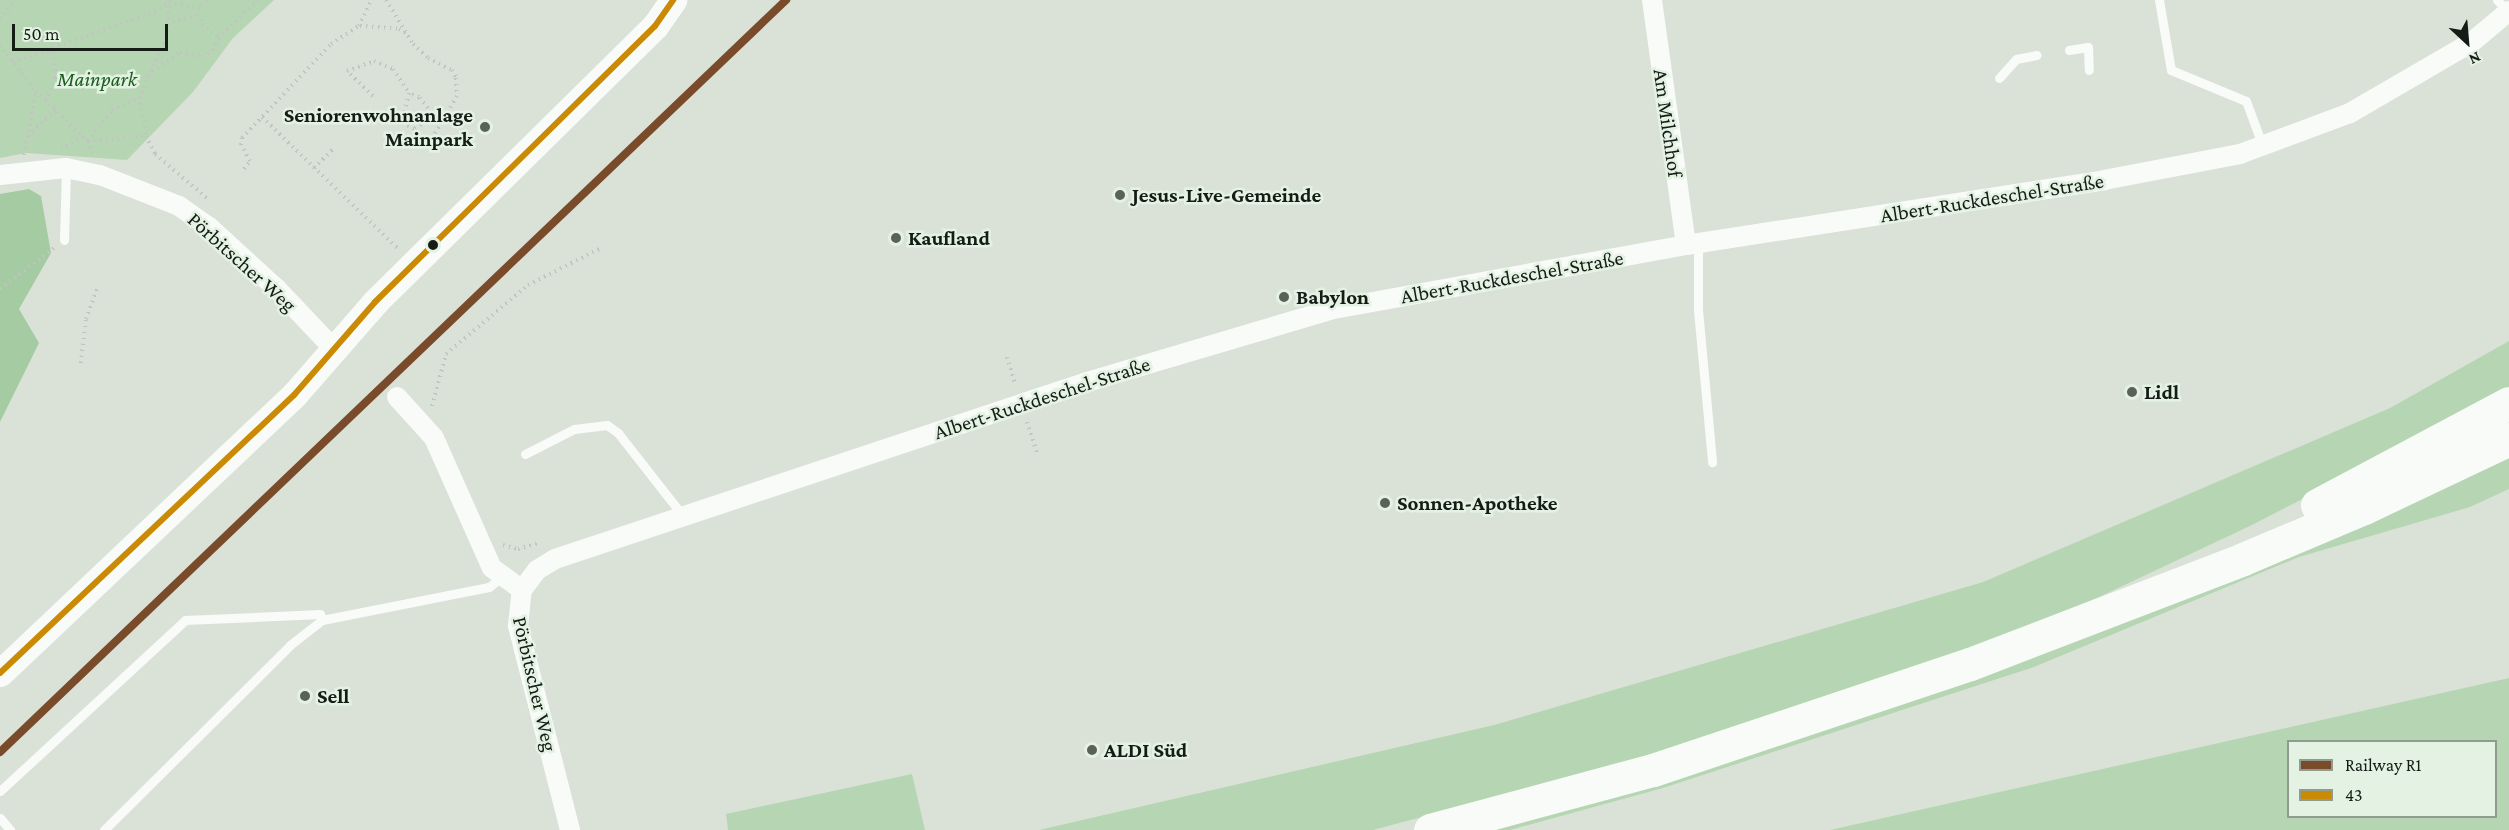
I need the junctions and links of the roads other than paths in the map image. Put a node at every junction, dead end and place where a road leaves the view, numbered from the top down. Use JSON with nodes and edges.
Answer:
{"nodes":[{"id":1,"x":673,"y":0,"type":"edge"},
{"id":2,"x":1652,"y":0,"type":"edge"},
{"id":3,"x":2159,"y":0,"type":"edge"},
{"id":4,"x":2505,"y":8,"type":"edge"},
{"id":5,"x":2069,"y":50,"type":"dead end"},
{"id":6,"x":2037,"y":55,"type":"dead end"},
{"id":7,"x":2089,"y":70,"type":"dead end"},
{"id":8,"x":1999,"y":78,"type":"dead end"},
{"id":9,"x":2263,"y":147,"type":"junction"},
{"id":10,"x":66,"y":168,"type":"junction"},
{"id":11,"x":0,"y":175,"type":"edge"},
{"id":12,"x":64,"y":240,"type":"road end"},
{"id":13,"x":1692,"y":245,"type":"junction"},
{"id":14,"x":334,"y":349,"type":"junction"},
{"id":15,"x":397,"y":397,"type":"dead end"},
{"id":16,"x":2509,"y":403,"type":"edge"},
{"id":17,"x":2509,"y":439,"type":"edge"},
{"id":18,"x":525,"y":454,"type":"dead end"},
{"id":19,"x":1712,"y":462,"type":"dead end"},
{"id":20,"x":683,"y":516,"type":"junction"},
{"id":21,"x":503,"y":576,"type":"junction"},
{"id":22,"x":522,"y":590,"type":"junction"},
{"id":23,"x":2124,"y":602,"type":"junction"},
{"id":24,"x":322,"y":620,"type":"junction"},
{"id":25,"x":0,"y":673,"type":"edge"},
{"id":26,"x":0,"y":791,"type":"edge"},
{"id":27,"x":0,"y":818,"type":"edge"},
{"id":28,"x":10,"y":830,"type":"edge"},
{"id":29,"x":104,"y":830,"type":"edge"},
{"id":30,"x":570,"y":830,"type":"edge"},
{"id":31,"x":1430,"y":830,"type":"edge"}],
"edges":[{"from":1,"to":14,"type":"street"},
{"from":2,"to":13,"type":"street","name":"Am Milchhof"},
{"from":3,"to":9,"type":"lane"},
{"from":4,"to":9,"type":"street","name":"Albert-Ruckdeschel-Straße"},
{"from":5,"to":7,"type":"lane"},
{"from":6,"to":8,"type":"lane"},
{"from":9,"to":13,"type":"street","name":"Albert-Ruckdeschel-Straße"},
{"from":10,"to":11,"type":"street","name":"Pörbitscher Weg"},
{"from":10,"to":12,"type":"lane"},
{"from":10,"to":14,"type":"street","name":"Pörbitscher Weg"},
{"from":13,"to":19,"type":"lane"},
{"from":13,"to":20,"type":"street","name":"Albert-Ruckdeschel-Straße"},
{"from":14,"to":25,"type":"street"},
{"from":15,"to":21,"type":"street","name":"Pörbitscher Weg"},
{"from":16,"to":23,"type":"highway"},
{"from":17,"to":23,"type":"highway"},
{"from":18,"to":20,"type":"lane"},
{"from":20,"to":22,"type":"street","name":"Albert-Ruckdeschel-Straße"},
{"from":21,"to":22,"type":"street","name":"Pörbitscher Weg"},
{"from":21,"to":24,"type":"lane"},
{"from":22,"to":30,"type":"street","name":"Pörbitscher Weg"},
{"from":23,"to":31,"type":"highway"},
{"from":24,"to":26,"type":"lane"},
{"from":24,"to":29,"type":"lane"},
{"from":27,"to":28,"type":"lane"}]}
